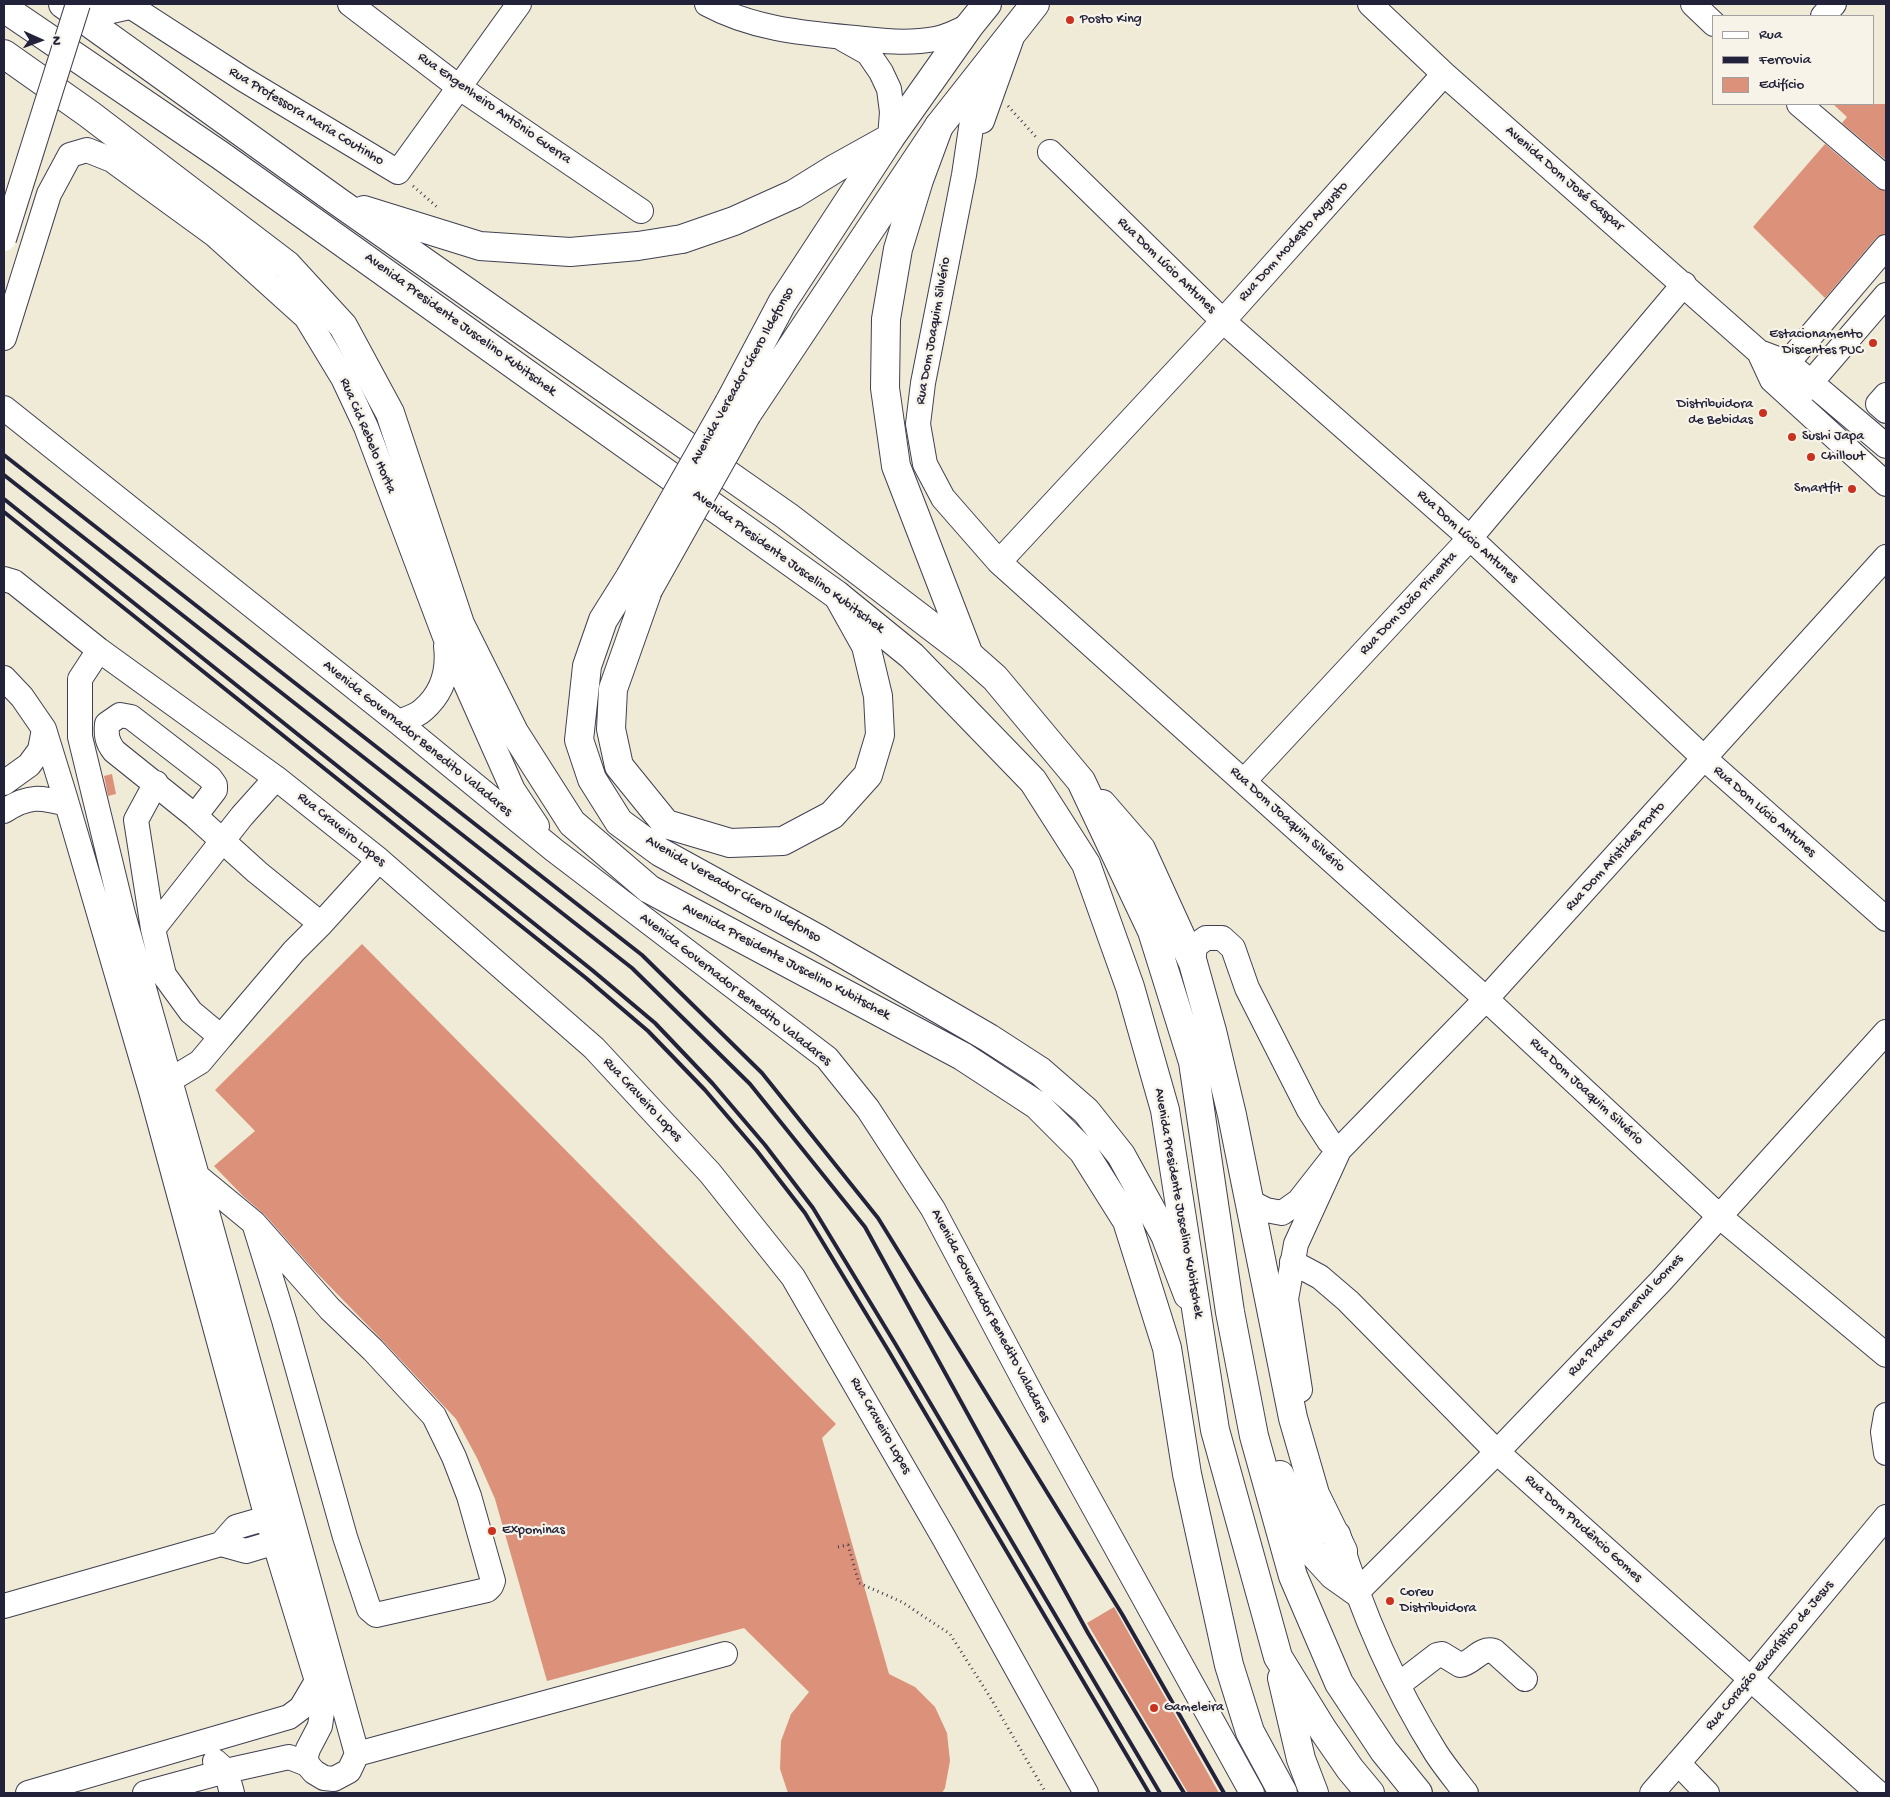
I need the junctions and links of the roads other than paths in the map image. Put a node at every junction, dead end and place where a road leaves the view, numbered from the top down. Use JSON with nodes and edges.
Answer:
{"nodes":[{"id":1,"x":128,"y":4,"type":"edge"},
{"id":2,"x":350,"y":4,"type":"edge"},
{"id":3,"x":519,"y":4,"type":"edge"},
{"id":4,"x":706,"y":4,"type":"edge"},
{"id":5,"x":988,"y":4,"type":"edge"},
{"id":6,"x":1004,"y":4,"type":"edge"},
{"id":7,"x":1035,"y":4,"type":"edge"},
{"id":8,"x":1370,"y":4,"type":"edge"},
{"id":9,"x":1693,"y":4,"type":"edge"},
{"id":10,"x":1834,"y":4,"type":"edge"},
{"id":11,"x":4,"y":8,"type":"edge"},
{"id":12,"x":74,"y":8,"type":"edge"},
{"id":13,"x":1824,"y":15,"type":"edge"},
{"id":14,"x":1712,"y":22,"type":"edge"},
{"id":15,"x":970,"y":25,"type":"junction"},
{"id":16,"x":839,"y":36,"type":"junction"},
{"id":17,"x":4,"y":54,"type":"edge"},
{"id":18,"x":1444,"y":74,"type":"junction"},
{"id":19,"x":986,"y":82,"type":"junction"},
{"id":20,"x":460,"y":88,"type":"junction"},
{"id":21,"x":1801,"y":105,"type":"edge"},
{"id":22,"x":939,"y":126,"type":"junction"},
{"id":23,"x":890,"y":138,"type":"junction"},
{"id":24,"x":1050,"y":152,"type":"road end"},
{"id":25,"x":1886,"y":178,"type":"edge"},
{"id":26,"x":340,"y":203,"type":"junction"},
{"id":27,"x":176,"y":206,"type":"junction"},
{"id":28,"x":213,"y":208,"type":"junction"},
{"id":29,"x":641,"y":211,"type":"dead end"},
{"id":30,"x":4,"y":239,"type":"edge"},
{"id":31,"x":1886,"y":247,"type":"edge"},
{"id":32,"x":1684,"y":284,"type":"junction"},
{"id":33,"x":1886,"y":295,"type":"edge"},
{"id":34,"x":1223,"y":321,"type":"junction"},
{"id":35,"x":4,"y":338,"type":"edge"},
{"id":36,"x":1759,"y":352,"type":"junction"},
{"id":37,"x":1788,"y":363,"type":"junction"},
{"id":38,"x":1772,"y":380,"type":"junction"},
{"id":39,"x":1812,"y":382,"type":"junction"},
{"id":40,"x":1886,"y":395,"type":"edge"},
{"id":41,"x":1795,"y":400,"type":"junction"},
{"id":42,"x":4,"y":408,"type":"edge"},
{"id":43,"x":738,"y":408,"type":"junction"},
{"id":44,"x":1886,"y":411,"type":"edge"},
{"id":45,"x":1886,"y":446,"type":"edge"},
{"id":46,"x":1886,"y":484,"type":"edge"},
{"id":47,"x":430,"y":530,"type":"junction"},
{"id":48,"x":1470,"y":538,"type":"junction"},
{"id":49,"x":1886,"y":557,"type":"edge"},
{"id":50,"x":999,"y":562,"type":"junction"},
{"id":51,"x":4,"y":579,"type":"edge"},
{"id":52,"x":424,"y":583,"type":"junction"},
{"id":53,"x":639,"y":584,"type":"junction"},
{"id":54,"x":837,"y":595,"type":"junction"},
{"id":55,"x":445,"y":637,"type":"junction"},
{"id":56,"x":99,"y":650,"type":"junction"},
{"id":57,"x":970,"y":655,"type":"junction"},
{"id":58,"x":4,"y":678,"type":"edge"},
{"id":59,"x":398,"y":722,"type":"junction"},
{"id":60,"x":44,"y":729,"type":"junction"},
{"id":61,"x":1705,"y":759,"type":"junction"},
{"id":62,"x":276,"y":778,"type":"junction"},
{"id":63,"x":1081,"y":781,"type":"junction"},
{"id":64,"x":1244,"y":781,"type":"junction"},
{"id":65,"x":4,"y":783,"type":"edge"},
{"id":66,"x":156,"y":783,"type":"junction"},
{"id":67,"x":67,"y":804,"type":"junction"},
{"id":68,"x":4,"y":811,"type":"edge"},
{"id":69,"x":195,"y":816,"type":"junction"},
{"id":70,"x":223,"y":840,"type":"junction"},
{"id":71,"x":554,"y":850,"type":"junction"},
{"id":72,"x":379,"y":860,"type":"junction"},
{"id":73,"x":1886,"y":919,"type":"edge"},
{"id":74,"x":321,"y":924,"type":"junction"},
{"id":75,"x":153,"y":929,"type":"junction"},
{"id":76,"x":1193,"y":963,"type":"junction"},
{"id":77,"x":1486,"y":999,"type":"junction"},
{"id":78,"x":1886,"y":1032,"type":"edge"},
{"id":79,"x":221,"y":1036,"type":"junction"},
{"id":80,"x":160,"y":1086,"type":"junction"},
{"id":81,"x":1232,"y":1115,"type":"junction"},
{"id":82,"x":1339,"y":1150,"type":"junction"},
{"id":83,"x":187,"y":1181,"type":"junction"},
{"id":84,"x":1250,"y":1202,"type":"junction"},
{"id":85,"x":1719,"y":1216,"type":"junction"},
{"id":86,"x":254,"y":1223,"type":"junction"},
{"id":87,"x":1292,"y":1262,"type":"junction"},
{"id":88,"x":1230,"y":1312,"type":"junction"},
{"id":89,"x":1198,"y":1320,"type":"junction"},
{"id":90,"x":1886,"y":1355,"type":"edge"},
{"id":91,"x":1886,"y":1415,"type":"edge"},
{"id":92,"x":1254,"y":1436,"type":"junction"},
{"id":93,"x":1497,"y":1452,"type":"junction"},
{"id":94,"x":1886,"y":1453,"type":"edge"},
{"id":95,"x":1886,"y":1517,"type":"edge"},
{"id":96,"x":266,"y":1518,"type":"junction"},
{"id":97,"x":296,"y":1535,"type":"junction"},
{"id":98,"x":274,"y":1543,"type":"junction"},
{"id":99,"x":221,"y":1544,"type":"junction"},
{"id":100,"x":1343,"y":1550,"type":"junction"},
{"id":101,"x":1357,"y":1592,"type":"junction"},
{"id":102,"x":4,"y":1606,"type":"edge"},
{"id":103,"x":725,"y":1654,"type":"dead end"},
{"id":104,"x":1278,"y":1658,"type":"junction"},
{"id":105,"x":1525,"y":1679,"type":"dead end"},
{"id":106,"x":1751,"y":1679,"type":"junction"},
{"id":107,"x":317,"y":1681,"type":"junction"},
{"id":108,"x":1398,"y":1685,"type":"junction"},
{"id":109,"x":197,"y":1744,"type":"junction"},
{"id":110,"x":357,"y":1754,"type":"junction"},
{"id":111,"x":1678,"y":1763,"type":"junction"},
{"id":112,"x":307,"y":1764,"type":"junction"},
{"id":113,"x":229,"y":1782,"type":"edge"},
{"id":114,"x":95,"y":1783,"type":"edge"},
{"id":115,"x":28,"y":1793,"type":"edge"},
{"id":116,"x":145,"y":1793,"type":"edge"},
{"id":117,"x":1086,"y":1793,"type":"edge"},
{"id":118,"x":1252,"y":1793,"type":"edge"},
{"id":119,"x":1283,"y":1793,"type":"edge"},
{"id":120,"x":1314,"y":1793,"type":"edge"},
{"id":121,"x":1370,"y":1793,"type":"edge"},
{"id":122,"x":1418,"y":1793,"type":"edge"},
{"id":123,"x":1466,"y":1793,"type":"edge"},
{"id":124,"x":1652,"y":1793,"type":"edge"},
{"id":125,"x":1707,"y":1793,"type":"edge"},
{"id":126,"x":1878,"y":1793,"type":"edge"}],
"edges":[{"from":1,"to":12,"type":"main road"},
{"from":1,"to":20,"type":"street","name":"Rua Professora Maria Coutinho"},
{"from":2,"to":20,"type":"street","name":"Rua Engenheiro Antônio Guerra"},
{"from":3,"to":20,"type":"street"},
{"from":4,"to":16,"type":"street"},
{"from":5,"to":15,"type":"main road","name":"Avenida Vereador Cícero Ildefonso"},
{"from":6,"to":19,"type":"main road"},
{"from":7,"to":19,"type":"main road","name":"Avenida Vereador Cícero Ildefonso"},
{"from":8,"to":18,"type":"street","name":"Avenida Dom José Gaspar"},
{"from":9,"to":14,"type":"street"},
{"from":10,"to":13,"type":"street"},
{"from":11,"to":54,"type":"main road","name":"Avenida Presidente Juscelino Kubitschek"},
{"from":12,"to":26,"type":"main road"},
{"from":12,"to":30,"type":"street","bridge":true},
{"from":15,"to":16,"type":"street"},
{"from":15,"to":23,"type":"main road","name":"Avenida Vereador Cícero Ildefonso"},
{"from":16,"to":23,"type":"street"},
{"from":17,"to":28,"type":"main road","name":"Avenida Presidente Juscelino Kubitschek"},
{"from":18,"to":32,"type":"street","name":"Avenida Dom José Gaspar"},
{"from":18,"to":34,"type":"street","name":"Rua Dom Modesto Augusto"},
{"from":19,"to":22,"type":"main road","name":"Avenida Vereador Cícero Ildefonso"},
{"from":19,"to":50,"type":"street","name":"Rua Dom Joaquim Silvério"},
{"from":20,"to":29,"type":"street","name":"Rua Engenheiro Antônio Guerra"},
{"from":21,"to":25,"type":"street"},
{"from":22,"to":43,"type":"main road","name":"Avenida Vereador Cícero Ildefonso"},
{"from":22,"to":57,"type":"main road"},
{"from":23,"to":26,"type":"main road"},
{"from":23,"to":43,"type":"main road","name":"Avenida Vereador Cícero Ildefonso"},
{"from":24,"to":34,"type":"street","name":"Rua Dom Lúcio Antunes"},
{"from":26,"to":57,"type":"main road"},
{"from":27,"to":28,"type":"street"},
{"from":27,"to":35,"type":"street","name":"Rua Cid Rebelo Horta"},
{"from":27,"to":52,"type":"street","name":"Rua Cid Rebelo Horta"},
{"from":28,"to":47,"type":"main road","name":"Avenida Presidente Juscelino Kubitschek"},
{"from":31,"to":37,"type":"street"},
{"from":32,"to":36,"type":"street","name":"Avenida Dom José Gaspar"},
{"from":32,"to":48,"type":"street","name":"Rua Dom João Pimenta"},
{"from":33,"to":39,"type":"street"},
{"from":34,"to":48,"type":"street","name":"Rua Dom Lúcio Antunes"},
{"from":34,"to":50,"type":"street","name":"Rua Dom Modesto Augusto"},
{"from":36,"to":37,"type":"street","name":"Avenida Dom José Gaspar"},
{"from":36,"to":38,"type":"street","name":"Avenida Dom José Gaspar"},
{"from":37,"to":38,"type":"street"},
{"from":37,"to":39,"type":"street","name":"Avenida Dom José Gaspar"},
{"from":38,"to":41,"type":"street","name":"Avenida Dom José Gaspar"},
{"from":39,"to":41,"type":"street"},
{"from":39,"to":45,"type":"street","name":"Avenida Dom José Gaspar"},
{"from":40,"to":44,"type":"street"},
{"from":41,"to":46,"type":"street","name":"Avenida Dom José Gaspar"},
{"from":42,"to":59,"type":"street","name":"Avenida Governador Benedito Valadares"},
{"from":43,"to":53,"type":"main road","name":"Avenida Vereador Cícero Ildefonso","bridge":true},
{"from":47,"to":52,"type":"street"},
{"from":47,"to":119,"type":"main road","name":"Avenida Presidente Juscelino Kubitschek"},
{"from":48,"to":61,"type":"street","name":"Rua Dom Lúcio Antunes"},
{"from":48,"to":64,"type":"street","name":"Rua Dom João Pimenta"},
{"from":49,"to":61,"type":"street","name":"Rua Dom Aristides Porto"},
{"from":50,"to":64,"type":"street","name":"Rua Dom Joaquim Silvério"},
{"from":51,"to":56,"type":"street","name":"Rua Craveiro Lopes"},
{"from":52,"to":55,"type":"street","name":"Rua Cid Rebelo Horta"},
{"from":53,"to":54,"type":"main road","name":"Avenida Vereador Cícero Ildefonso"},
{"from":53,"to":89,"type":"main road","name":"Avenida Vereador Cícero Ildefonso"},
{"from":54,"to":89,"type":"main road","name":"Avenida Presidente Juscelino Kubitschek"},
{"from":55,"to":59,"type":"street","name":"Rua Cid Rebelo Horta"},
{"from":55,"to":71,"type":"street","name":"Rua Cid Rebelo Horta"},
{"from":56,"to":62,"type":"street","name":"Rua Craveiro Lopes"},
{"from":56,"to":80,"type":"street"},
{"from":57,"to":63,"type":"main road"},
{"from":58,"to":60,"type":"street"},
{"from":59,"to":71,"type":"street","name":"Avenida Governador Benedito Valadares"},
{"from":60,"to":65,"type":"street"},
{"from":60,"to":67,"type":"street"},
{"from":61,"to":73,"type":"street","name":"Rua Dom Lúcio Antunes"},
{"from":61,"to":77,"type":"street","name":"Rua Dom Aristides Porto"},
{"from":62,"to":70,"type":"street"},
{"from":62,"to":72,"type":"street","name":"Rua Craveiro Lopes"},
{"from":63,"to":76,"type":"main road"},
{"from":63,"to":88,"type":"main road"},
{"from":64,"to":77,"type":"street","name":"Rua Dom Joaquim Silvério"},
{"from":66,"to":69,"type":"street"},
{"from":66,"to":69,"type":"street"},
{"from":66,"to":75,"type":"street"},
{"from":67,"to":68,"type":"street"},
{"from":67,"to":80,"type":"street"},
{"from":69,"to":70,"type":"street"},
{"from":70,"to":74,"type":"street"},
{"from":70,"to":75,"type":"street"},
{"from":71,"to":118,"type":"street","name":"Avenida Governador Benedito Valadares"},
{"from":72,"to":74,"type":"street"},
{"from":72,"to":117,"type":"street","name":"Rua Craveiro Lopes"},
{"from":74,"to":79,"type":"street"},
{"from":75,"to":79,"type":"street"},
{"from":76,"to":81,"type":"main road"},
{"from":76,"to":82,"type":"street"},
{"from":77,"to":82,"type":"street","name":"Rua Dom Aristides Porto"},
{"from":77,"to":85,"type":"street","name":"Rua Dom Joaquim Silvério"},
{"from":78,"to":85,"type":"street","name":"Rua Padre Demerval Gomes"},
{"from":79,"to":80,"type":"street"},
{"from":80,"to":83,"type":"street"},
{"from":81,"to":84,"type":"main road"},
{"from":81,"to":88,"type":"main road"},
{"from":82,"to":84,"type":"street","name":"Rua Dom Aristides Porto"},
{"from":82,"to":87,"type":"street","name":"Rua Dom Aristides Porto"},
{"from":83,"to":86,"type":"street"},
{"from":83,"to":96,"type":"street"},
{"from":83,"to":97,"type":"street"},
{"from":84,"to":100,"type":"main road"},
{"from":85,"to":90,"type":"street","name":"Rua Dom Joaquim Silvério"},
{"from":85,"to":93,"type":"street","name":"Rua Padre Demerval Gomes"},
{"from":86,"to":86,"type":"street"},
{"from":87,"to":93,"type":"street","name":"Rua Dom Prudêncio Gomes"},
{"from":87,"to":100,"type":"street"},
{"from":88,"to":92,"type":"main road"},
{"from":89,"to":104,"type":"main road","name":"Avenida Presidente Juscelino Kubitschek"},
{"from":91,"to":94,"type":"street"},
{"from":92,"to":101,"type":"main road"},
{"from":92,"to":122,"type":"main road"},
{"from":93,"to":101,"type":"street","name":"Rua Padre Demerval Gomes"},
{"from":93,"to":106,"type":"street","name":"Rua Dom Prudêncio Gomes"},
{"from":95,"to":106,"type":"street","name":"Rua Coração Eucarístico de Jesus"},
{"from":96,"to":98,"type":"street"},
{"from":96,"to":99,"type":"street"},
{"from":97,"to":98,"type":"street"},
{"from":97,"to":110,"type":"street"},
{"from":98,"to":99,"type":"street"},
{"from":98,"to":107,"type":"street"},
{"from":99,"to":102,"type":"street"},
{"from":100,"to":101,"type":"street"},
{"from":101,"to":108,"type":"street"},
{"from":103,"to":110,"type":"street"},
{"from":104,"to":120,"type":"main road"},
{"from":104,"to":121,"type":"main road","name":"Avenida Presidente Juscelino Kubitschek"},
{"from":105,"to":108,"type":"street"},
{"from":106,"to":111,"type":"street","name":"Rua Coração Eucarístico de Jesus"},
{"from":106,"to":126,"type":"street","name":"Rua Dom Prudêncio Gomes"},
{"from":107,"to":109,"type":"street"},
{"from":107,"to":112,"type":"street"},
{"from":108,"to":123,"type":"street"},
{"from":109,"to":113,"type":"street"},
{"from":109,"to":114,"type":"street"},
{"from":110,"to":112,"type":"street"},
{"from":111,"to":124,"type":"street","name":"Rua Coração Eucarístico de Jesus"},
{"from":111,"to":125,"type":"street"},
{"from":112,"to":113,"type":"street"},
{"from":113,"to":116,"type":"street"},
{"from":114,"to":115,"type":"street"}]}
